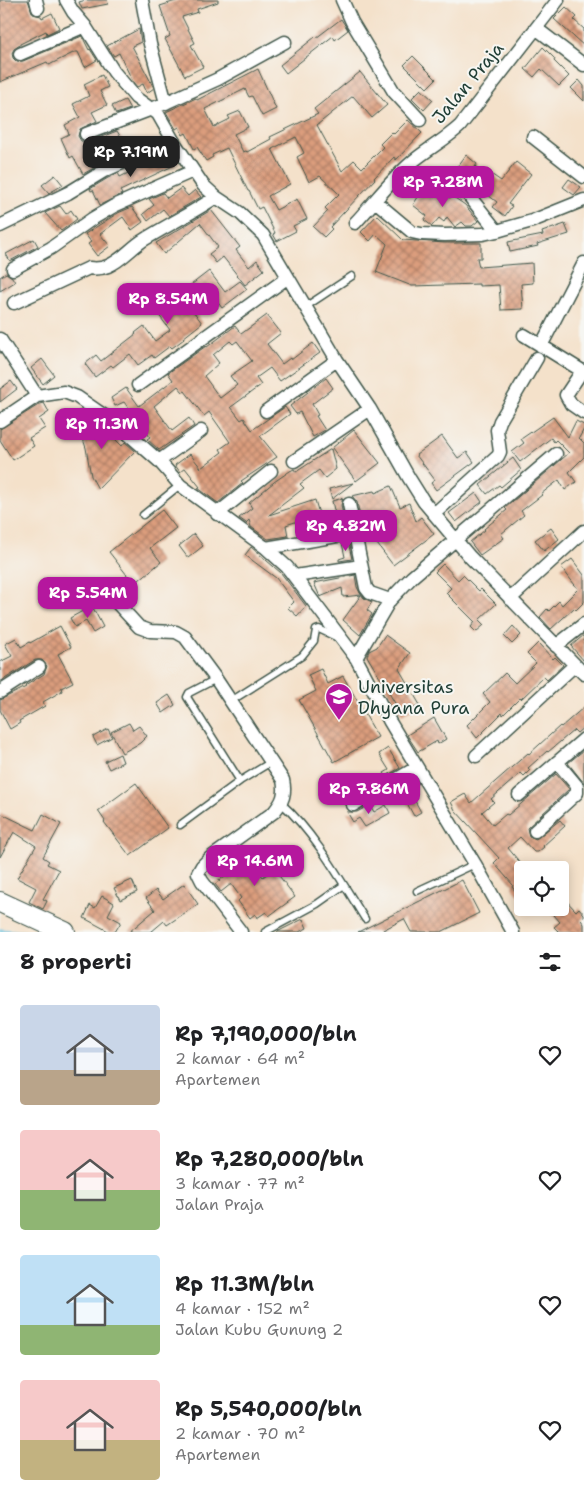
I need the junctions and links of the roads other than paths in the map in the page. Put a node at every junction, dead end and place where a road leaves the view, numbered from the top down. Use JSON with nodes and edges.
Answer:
{"nodes":[{"id":1,"x":66,"y":0,"type":"edge"},
{"id":2,"x":558,"y":0,"type":"edge"},
{"id":3,"x":145,"y":1,"type":"edge"},
{"id":4,"x":343,"y":1,"type":"edge"},
{"id":5,"x":85,"y":26,"type":"junction"},
{"id":6,"x":537,"y":29,"type":"junction"},
{"id":7,"x":285,"y":42,"type":"dead end"},
{"id":8,"x":20,"y":54,"type":"dead end"},
{"id":9,"x":584,"y":65,"type":"edge"},
{"id":10,"x":166,"y":102,"type":"junction"},
{"id":11,"x":152,"y":109,"type":"junction"},
{"id":12,"x":420,"y":120,"type":"dead end"},
{"id":13,"x":86,"y":134,"type":"dead end"},
{"id":14,"x":533,"y":137,"type":"dead end"},
{"id":15,"x":174,"y":142,"type":"junction"},
{"id":16,"x":193,"y":171,"type":"junction"},
{"id":17,"x":584,"y":177,"type":"edge"},
{"id":18,"x":466,"y":192,"type":"dead end"},
{"id":19,"x":216,"y":197,"type":"junction"},
{"id":20,"x":584,"y":200,"type":"edge"},
{"id":21,"x":375,"y":202,"type":"junction"},
{"id":22,"x":355,"y":223,"type":"dead end"},
{"id":23,"x":0,"y":226,"type":"edge"},
{"id":24,"x":498,"y":231,"type":"junction"},
{"id":25,"x":584,"y":263,"type":"edge"},
{"id":26,"x":13,"y":269,"type":"dead end"},
{"id":27,"x":352,"y":276,"type":"dead end"},
{"id":28,"x":287,"y":278,"type":"junction"},
{"id":29,"x":14,"y":303,"type":"dead end"},
{"id":30,"x":305,"y":307,"type":"junction"},
{"id":31,"x":524,"y":335,"type":"dead end"},
{"id":32,"x":0,"y":339,"type":"edge"},
{"id":33,"x":539,"y":352,"type":"junction"},
{"id":34,"x":337,"y":360,"type":"junction"},
{"id":35,"x":583,"y":372,"type":"edge"},
{"id":36,"x":138,"y":385,"type":"dead end"},
{"id":37,"x":37,"y":396,"type":"junction"},
{"id":38,"x":370,"y":409,"type":"junction"},
{"id":39,"x":266,"y":411,"type":"dead end"},
{"id":40,"x":584,"y":413,"type":"edge"},
{"id":41,"x":0,"y":421,"type":"edge"},
{"id":42,"x":201,"y":431,"type":"dead end"},
{"id":43,"x":556,"y":454,"type":"dead end"},
{"id":44,"x":159,"y":461,"type":"junction"},
{"id":45,"x":294,"y":461,"type":"dead end"},
{"id":46,"x":271,"y":471,"type":"dead end"},
{"id":47,"x":180,"y":485,"type":"junction"},
{"id":48,"x":349,"y":504,"type":"dead end"},
{"id":49,"x":218,"y":514,"type":"junction"},
{"id":50,"x":434,"y":514,"type":"junction"},
{"id":51,"x":143,"y":515,"type":"dead end"},
{"id":52,"x":584,"y":531,"type":"edge"},
{"id":53,"x":355,"y":533,"type":"junction"},
{"id":54,"x":456,"y":541,"type":"junction"},
{"id":55,"x":266,"y":548,"type":"junction"},
{"id":56,"x":362,"y":566,"type":"junction"},
{"id":57,"x":295,"y":576,"type":"junction"},
{"id":58,"x":510,"y":599,"type":"junction"},
{"id":59,"x":390,"y":600,"type":"junction"},
{"id":60,"x":116,"y":602,"type":"dead end"},
{"id":61,"x":584,"y":624,"type":"edge"},
{"id":62,"x":344,"y":641,"type":"junction"},
{"id":63,"x":556,"y":646,"type":"junction"},
{"id":64,"x":356,"y":658,"type":"junction"},
{"id":65,"x":575,"y":665,"type":"junction"},
{"id":66,"x":39,"y":667,"type":"dead end"},
{"id":67,"x":584,"y":674,"type":"edge"},
{"id":68,"x":216,"y":679,"type":"junction"},
{"id":69,"x":0,"y":692,"type":"edge"},
{"id":70,"x":230,"y":700,"type":"junction"},
{"id":71,"x":584,"y":739,"type":"edge"},
{"id":72,"x":476,"y":756,"type":"dead end"},
{"id":73,"x":271,"y":762,"type":"junction"},
{"id":74,"x":557,"y":762,"type":"junction"},
{"id":75,"x":416,"y":768,"type":"junction"},
{"id":76,"x":240,"y":781,"type":"junction"},
{"id":77,"x":519,"y":795,"type":"dead end"},
{"id":78,"x":281,"y":804,"type":"junction"},
{"id":79,"x":353,"y":805,"type":"dead end"},
{"id":80,"x":180,"y":824,"type":"dead end"},
{"id":81,"x":535,"y":830,"type":"dead end"},
{"id":82,"x":475,"y":864,"type":"junction"},
{"id":83,"x":344,"y":885,"type":"junction"},
{"id":84,"x":417,"y":891,"type":"dead end"},
{"id":85,"x":0,"y":902,"type":"edge"},
{"id":86,"x":366,"y":918,"type":"dead end"},
{"id":87,"x":57,"y":928,"type":"edge"},
{"id":88,"x":235,"y":930,"type":"edge"},
{"id":89,"x":265,"y":932,"type":"edge"},
{"id":90,"x":513,"y":932,"type":"edge"}],
"edges":[{"from":1,"to":5,"type":"street"},
{"from":2,"to":6,"type":"street","name":"Jalan Praja"},
{"from":3,"to":10,"type":"street"},
{"from":4,"to":12,"type":"street"},
{"from":5,"to":8,"type":"street"},
{"from":5,"to":11,"type":"street"},
{"from":6,"to":9,"type":"street"},
{"from":6,"to":21,"type":"street","name":"Jalan Praja"},
{"from":7,"to":10,"type":"street"},
{"from":10,"to":11,"type":"street"},
{"from":11,"to":13,"type":"street"},
{"from":11,"to":15,"type":"street"},
{"from":14,"to":17,"type":"street"},
{"from":15,"to":16,"type":"street"},
{"from":15,"to":23,"type":"street"},
{"from":16,"to":19,"type":"street"},
{"from":16,"to":26,"type":"street"},
{"from":18,"to":24,"type":"street"},
{"from":19,"to":28,"type":"street"},
{"from":19,"to":29,"type":"street"},
{"from":20,"to":24,"type":"street"},
{"from":21,"to":22,"type":"street","name":"Jalan Praja"},
{"from":21,"to":24,"type":"street"},
{"from":25,"to":33,"type":"street"},
{"from":27,"to":30,"type":"lane"},
{"from":28,"to":30,"type":"street"},
{"from":28,"to":36,"type":"street"},
{"from":30,"to":34,"type":"street"},
{"from":31,"to":33,"type":"street"},
{"from":32,"to":37,"type":"street"},
{"from":33,"to":35,"type":"street"},
{"from":33,"to":50,"type":"street"},
{"from":34,"to":38,"type":"street"},
{"from":34,"to":39,"type":"street"},
{"from":35,"to":40,"type":"street"},
{"from":37,"to":41,"type":"street"},
{"from":37,"to":44,"type":"street"},
{"from":38,"to":45,"type":"street"},
{"from":38,"to":50,"type":"street"},
{"from":42,"to":44,"type":"street"},
{"from":43,"to":54,"type":"street"},
{"from":44,"to":47,"type":"street"},
{"from":46,"to":49,"type":"street"},
{"from":47,"to":49,"type":"street"},
{"from":47,"to":51,"type":"lane"},
{"from":48,"to":53,"type":"street"},
{"from":49,"to":55,"type":"street"},
{"from":50,"to":54,"type":"street"},
{"from":52,"to":58,"type":"street"},
{"from":53,"to":55,"type":"street"},
{"from":53,"to":56,"type":"street"},
{"from":54,"to":58,"type":"street"},
{"from":54,"to":59,"type":"street"},
{"from":55,"to":57,"type":"street"},
{"from":56,"to":57,"type":"street"},
{"from":56,"to":59,"type":"street"},
{"from":57,"to":62,"type":"street"},
{"from":58,"to":63,"type":"street"},
{"from":59,"to":64,"type":"street"},
{"from":60,"to":68,"type":"street"},
{"from":61,"to":63,"type":"street"},
{"from":62,"to":64,"type":"street"},
{"from":62,"to":70,"type":"lane"},
{"from":63,"to":65,"type":"street"},
{"from":64,"to":75,"type":"street"},
{"from":65,"to":67,"type":"street"},
{"from":65,"to":72,"type":"street"},
{"from":66,"to":69,"type":"street"},
{"from":68,"to":70,"type":"street"},
{"from":68,"to":76,"type":"lane"},
{"from":70,"to":73,"type":"street"},
{"from":71,"to":74,"type":"street"},
{"from":73,"to":76,"type":"lane"},
{"from":73,"to":78,"type":"street"},
{"from":74,"to":77,"type":"street"},
{"from":74,"to":81,"type":"street"},
{"from":75,"to":79,"type":"street"},
{"from":75,"to":82,"type":"street"},
{"from":76,"to":80,"type":"lane"},
{"from":78,"to":83,"type":"lane"},
{"from":78,"to":88,"type":"street"},
{"from":82,"to":84,"type":"lane"},
{"from":82,"to":90,"type":"street"},
{"from":83,"to":86,"type":"lane"},
{"from":83,"to":89,"type":"lane"},
{"from":85,"to":87,"type":"main road"}]}
